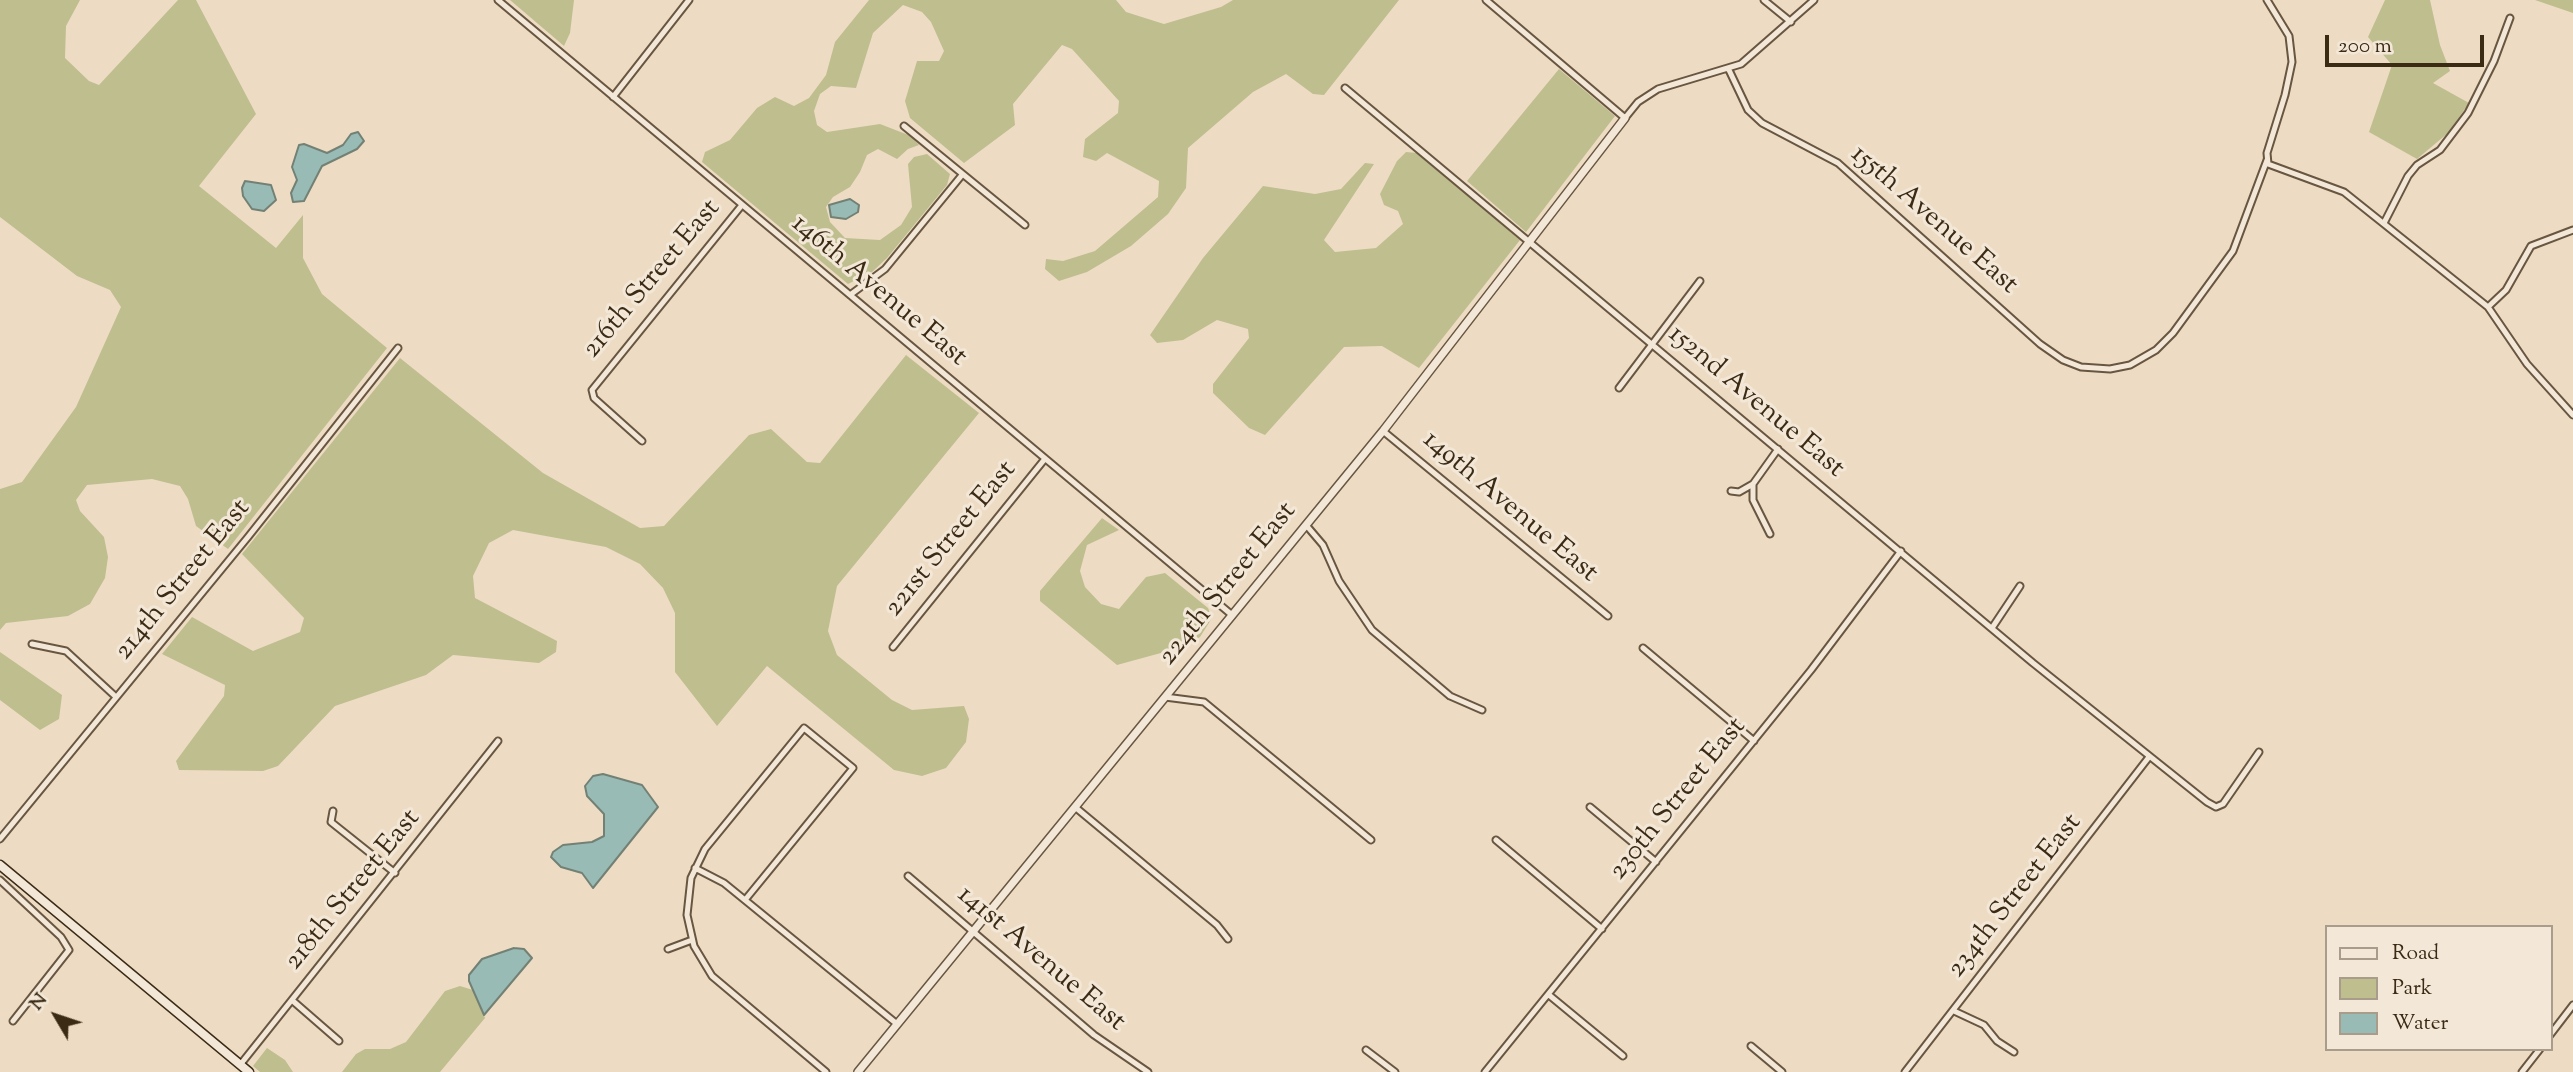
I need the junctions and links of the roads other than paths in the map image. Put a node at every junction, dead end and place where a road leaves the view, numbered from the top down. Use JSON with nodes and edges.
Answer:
{"nodes":[{"id":1,"x":498,"y":0,"type":"edge"},
{"id":2,"x":689,"y":0,"type":"edge"},
{"id":3,"x":1486,"y":0,"type":"edge"},
{"id":4,"x":1765,"y":0,"type":"edge"},
{"id":5,"x":1814,"y":0,"type":"edge"},
{"id":6,"x":2267,"y":0,"type":"edge"},
{"id":7,"x":2510,"y":18,"type":"dead end"},
{"id":8,"x":1791,"y":22,"type":"junction"},
{"id":9,"x":1730,"y":70,"type":"junction"},
{"id":10,"x":1345,"y":88,"type":"dead end"},
{"id":11,"x":613,"y":97,"type":"junction"},
{"id":12,"x":1625,"y":118,"type":"junction"},
{"id":13,"x":904,"y":126,"type":"dead end"},
{"id":14,"x":2267,"y":160,"type":"junction"},
{"id":15,"x":962,"y":175,"type":"junction"},
{"id":16,"x":743,"y":205,"type":"junction"},
{"id":17,"x":2384,"y":223,"type":"junction"},
{"id":18,"x":1025,"y":225,"type":"dead end"},
{"id":19,"x":2573,"y":230,"type":"edge"},
{"id":20,"x":1529,"y":241,"type":"junction"},
{"id":21,"x":1700,"y":281,"type":"dead end"},
{"id":22,"x":850,"y":295,"type":"junction"},
{"id":23,"x":2488,"y":307,"type":"junction"},
{"id":24,"x":1652,"y":344,"type":"junction"},
{"id":25,"x":398,"y":348,"type":"dead end"},
{"id":26,"x":1619,"y":388,"type":"dead end"},
{"id":27,"x":2573,"y":415,"type":"edge"},
{"id":28,"x":1383,"y":430,"type":"junction"},
{"id":29,"x":642,"y":442,"type":"dead end"},
{"id":30,"x":1778,"y":449,"type":"junction"},
{"id":31,"x":1044,"y":460,"type":"junction"},
{"id":32,"x":1753,"y":484,"type":"junction"},
{"id":33,"x":1731,"y":491,"type":"dead end"},
{"id":34,"x":1739,"y":492,"type":"junction"},
{"id":35,"x":1752,"y":496,"type":"junction"},
{"id":36,"x":1306,"y":525,"type":"junction"},
{"id":37,"x":1770,"y":534,"type":"dead end"},
{"id":38,"x":1902,"y":551,"type":"junction"},
{"id":39,"x":2020,"y":586,"type":"dead end"},
{"id":40,"x":1231,"y":615,"type":"junction"},
{"id":41,"x":1608,"y":616,"type":"dead end"},
{"id":42,"x":1992,"y":628,"type":"junction"},
{"id":43,"x":32,"y":643,"type":"dead end"},
{"id":44,"x":893,"y":647,"type":"dead end"},
{"id":45,"x":1643,"y":648,"type":"dead end"},
{"id":46,"x":116,"y":697,"type":"junction"},
{"id":47,"x":1165,"y":697,"type":"junction"},
{"id":48,"x":1482,"y":710,"type":"dead end"},
{"id":49,"x":498,"y":741,"type":"dead end"},
{"id":50,"x":1754,"y":741,"type":"junction"},
{"id":51,"x":2259,"y":752,"type":"dead end"},
{"id":52,"x":2150,"y":757,"type":"junction"},
{"id":53,"x":1075,"y":807,"type":"junction"},
{"id":54,"x":1590,"y":807,"type":"dead end"},
{"id":55,"x":333,"y":811,"type":"dead end"},
{"id":56,"x":0,"y":839,"type":"edge"},
{"id":57,"x":1371,"y":840,"type":"dead end"},
{"id":58,"x":1496,"y":840,"type":"dead end"},
{"id":59,"x":1656,"y":862,"type":"junction"},
{"id":60,"x":0,"y":865,"type":"edge"},
{"id":61,"x":695,"y":868,"type":"junction"},
{"id":62,"x":395,"y":873,"type":"junction"},
{"id":63,"x":908,"y":876,"type":"dead end"},
{"id":64,"x":0,"y":880,"type":"edge"},
{"id":65,"x":745,"y":901,"type":"junction"},
{"id":66,"x":1602,"y":929,"type":"junction"},
{"id":67,"x":974,"y":931,"type":"junction"},
{"id":68,"x":1228,"y":939,"type":"dead end"},
{"id":69,"x":692,"y":940,"type":"junction"},
{"id":70,"x":668,"y":949,"type":"dead end"},
{"id":71,"x":1549,"y":995,"type":"junction"},
{"id":72,"x":293,"y":1001,"type":"junction"},
{"id":73,"x":2573,"y":1006,"type":"edge"},
{"id":74,"x":1954,"y":1011,"type":"junction"},
{"id":75,"x":13,"y":1021,"type":"dead end"},
{"id":76,"x":897,"y":1024,"type":"junction"},
{"id":77,"x":2552,"y":1032,"type":"edge"},
{"id":78,"x":339,"y":1041,"type":"dead end"},
{"id":79,"x":1751,"y":1046,"type":"dead end"},
{"id":80,"x":1366,"y":1050,"type":"dead end"},
{"id":81,"x":2538,"y":1051,"type":"edge"},
{"id":82,"x":2014,"y":1052,"type":"dead end"},
{"id":83,"x":1623,"y":1056,"type":"dead end"},
{"id":84,"x":240,"y":1065,"type":"junction"},
{"id":85,"x":249,"y":1072,"type":"edge"},
{"id":86,"x":826,"y":1072,"type":"edge"},
{"id":87,"x":858,"y":1072,"type":"edge"},
{"id":88,"x":1147,"y":1072,"type":"edge"},
{"id":89,"x":1395,"y":1072,"type":"edge"},
{"id":90,"x":1485,"y":1072,"type":"edge"},
{"id":91,"x":1782,"y":1072,"type":"edge"},
{"id":92,"x":1905,"y":1072,"type":"edge"},
{"id":93,"x":2522,"y":1072,"type":"edge"}],
"edges":[{"from":1,"to":11,"type":"street","name":"146th Avenue East"},
{"from":2,"to":11,"type":"street"},
{"from":3,"to":12,"type":"street"},
{"from":4,"to":8,"type":"street"},
{"from":5,"to":8,"type":"street"},
{"from":6,"to":14,"type":"street"},
{"from":7,"to":17,"type":"street"},
{"from":8,"to":9,"type":"street"},
{"from":9,"to":12,"type":"street"},
{"from":9,"to":14,"type":"street","name":"155th Avenue East"},
{"from":10,"to":20,"type":"street","name":"152nd Avenue East"},
{"from":11,"to":16,"type":"street","name":"146th Avenue East"},
{"from":12,"to":20,"type":"street","name":"224th Street East"},
{"from":13,"to":15,"type":"street"},
{"from":14,"to":17,"type":"street"},
{"from":15,"to":18,"type":"street"},
{"from":15,"to":22,"type":"street"},
{"from":16,"to":22,"type":"street","name":"146th Avenue East"},
{"from":16,"to":29,"type":"street","name":"216th Street East"},
{"from":17,"to":23,"type":"street"},
{"from":19,"to":23,"type":"street"},
{"from":20,"to":24,"type":"street","name":"152nd Avenue East"},
{"from":20,"to":28,"type":"street","name":"224th Street East"},
{"from":21,"to":24,"type":"street"},
{"from":22,"to":31,"type":"street","name":"146th Avenue East"},
{"from":23,"to":27,"type":"street"},
{"from":24,"to":26,"type":"street"},
{"from":24,"to":30,"type":"street","name":"152nd Avenue East"},
{"from":25,"to":46,"type":"street","name":"214th Street East"},
{"from":28,"to":36,"type":"street","name":"224th Street East"},
{"from":28,"to":41,"type":"street","name":"149th Avenue East"},
{"from":30,"to":32,"type":"street"},
{"from":30,"to":38,"type":"street","name":"152nd Avenue East"},
{"from":31,"to":40,"type":"street","name":"146th Avenue East"},
{"from":31,"to":44,"type":"street","name":"221st Street East"},
{"from":32,"to":34,"type":"street"},
{"from":32,"to":35,"type":"street"},
{"from":33,"to":34,"type":"street"},
{"from":34,"to":35,"type":"street"},
{"from":35,"to":37,"type":"street"},
{"from":36,"to":40,"type":"street","name":"224th Street East"},
{"from":36,"to":48,"type":"street"},
{"from":38,"to":42,"type":"street","name":"152nd Avenue East"},
{"from":38,"to":50,"type":"street","name":"230th Street East"},
{"from":39,"to":42,"type":"street"},
{"from":40,"to":47,"type":"street","name":"224th Street East"},
{"from":42,"to":52,"type":"street","name":"152nd Avenue East"},
{"from":43,"to":46,"type":"street"},
{"from":45,"to":50,"type":"street"},
{"from":46,"to":56,"type":"street","name":"214th Street East"},
{"from":47,"to":53,"type":"street","name":"224th Street East"},
{"from":47,"to":57,"type":"street"},
{"from":49,"to":62,"type":"street","name":"218th Street East"},
{"from":50,"to":59,"type":"street","name":"230th Street East"},
{"from":51,"to":52,"type":"street"},
{"from":52,"to":74,"type":"street","name":"234th Street East"},
{"from":53,"to":67,"type":"street","name":"224th Street East"},
{"from":53,"to":68,"type":"street"},
{"from":54,"to":59,"type":"street"},
{"from":55,"to":62,"type":"street"},
{"from":58,"to":66,"type":"street"},
{"from":59,"to":66,"type":"street","name":"230th Street East"},
{"from":60,"to":84,"type":"main road"},
{"from":61,"to":65,"type":"street"},
{"from":61,"to":65,"type":"street"},
{"from":61,"to":69,"type":"street"},
{"from":62,"to":72,"type":"street","name":"218th Street East"},
{"from":63,"to":67,"type":"street","name":"141st Avenue East"},
{"from":64,"to":75,"type":"street"},
{"from":65,"to":76,"type":"street"},
{"from":66,"to":71,"type":"street","name":"230th Street East"},
{"from":67,"to":76,"type":"street","name":"224th Street East"},
{"from":67,"to":88,"type":"street","name":"141st Avenue East"},
{"from":69,"to":70,"type":"street"},
{"from":69,"to":86,"type":"street"},
{"from":71,"to":83,"type":"street"},
{"from":71,"to":90,"type":"street","name":"230th Street East"},
{"from":72,"to":78,"type":"street"},
{"from":72,"to":84,"type":"street","name":"218th Street East"},
{"from":73,"to":77,"type":"street"},
{"from":74,"to":82,"type":"street"},
{"from":74,"to":92,"type":"street","name":"234th Street East"},
{"from":76,"to":87,"type":"street","name":"224th Street East"},
{"from":79,"to":91,"type":"street"},
{"from":80,"to":89,"type":"street"},
{"from":81,"to":93,"type":"street"},
{"from":84,"to":85,"type":"main road"}]}
